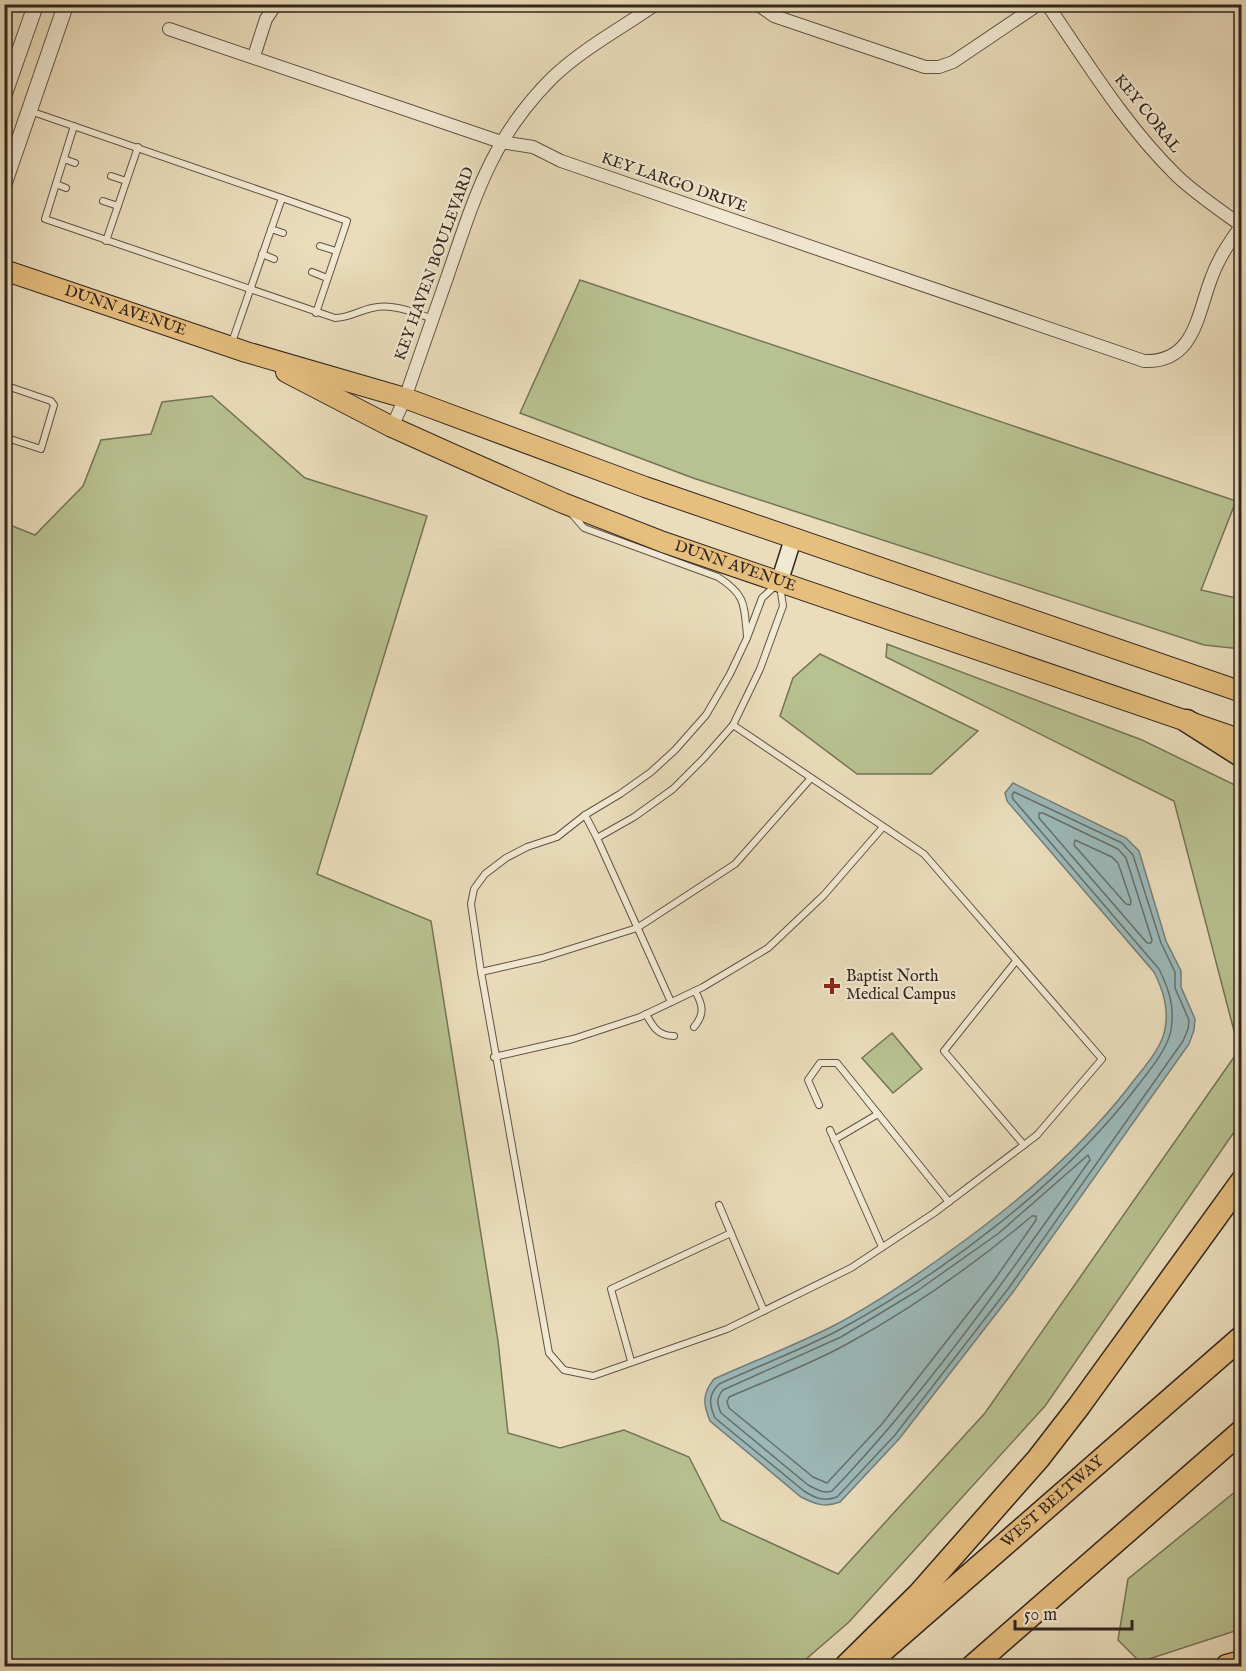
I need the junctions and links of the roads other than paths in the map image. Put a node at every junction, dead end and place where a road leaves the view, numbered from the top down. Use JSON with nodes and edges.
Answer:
{"nodes":[{"id":1,"x":36,"y":4,"type":"edge"},
{"id":2,"x":66,"y":4,"type":"edge"},
{"id":3,"x":276,"y":4,"type":"edge"},
{"id":4,"x":656,"y":4,"type":"edge"},
{"id":5,"x":757,"y":4,"type":"edge"},
{"id":6,"x":1039,"y":4,"type":"edge"},
{"id":7,"x":1047,"y":4,"type":"edge"},
{"id":8,"x":169,"y":29,"type":"dead end"},
{"id":9,"x":254,"y":56,"type":"junction"},
{"id":10,"x":4,"y":95,"type":"edge"},
{"id":11,"x":30,"y":111,"type":"junction"},
{"id":12,"x":74,"y":126,"type":"junction"},
{"id":13,"x":501,"y":141,"type":"junction"},
{"id":14,"x":138,"y":147,"type":"junction"},
{"id":15,"x":64,"y":159,"type":"junction"},
{"id":16,"x":75,"y":163,"type":"dead end"},
{"id":17,"x":111,"y":176,"type":"dead end"},
{"id":18,"x":126,"y":182,"type":"junction"},
{"id":19,"x":4,"y":184,"type":"edge"},
{"id":20,"x":56,"y":184,"type":"junction"},
{"id":21,"x":66,"y":188,"type":"dead end"},
{"id":22,"x":282,"y":198,"type":"junction"},
{"id":23,"x":103,"y":201,"type":"dead end"},
{"id":24,"x":118,"y":206,"type":"junction"},
{"id":25,"x":1241,"y":226,"type":"edge"},
{"id":26,"x":271,"y":229,"type":"junction"},
{"id":27,"x":283,"y":233,"type":"dead end"},
{"id":28,"x":106,"y":241,"type":"junction"},
{"id":29,"x":320,"y":246,"type":"dead end"},
{"id":30,"x":336,"y":251,"type":"junction"},
{"id":31,"x":262,"y":254,"type":"junction"},
{"id":32,"x":274,"y":259,"type":"dead end"},
{"id":33,"x":4,"y":270,"type":"edge"},
{"id":34,"x":312,"y":272,"type":"dead end"},
{"id":35,"x":327,"y":278,"type":"junction"},
{"id":36,"x":250,"y":290,"type":"junction"},
{"id":37,"x":316,"y":313,"type":"junction"},
{"id":38,"x":433,"y":319,"type":"junction"},
{"id":39,"x":238,"y":349,"type":"junction"},
{"id":40,"x":4,"y":385,"type":"edge"},
{"id":41,"x":405,"y":398,"type":"junction"},
{"id":42,"x":392,"y":427,"type":"junction"},
{"id":43,"x":4,"y":437,"type":"edge"},
{"id":44,"x":563,"y":503,"type":"junction"},
{"id":45,"x":794,"y":539,"type":"junction"},
{"id":46,"x":779,"y":583,"type":"junction"},
{"id":47,"x":747,"y":638,"type":"junction"},
{"id":48,"x":1242,"y":692,"type":"edge"},
{"id":49,"x":1187,"y":721,"type":"junction"},
{"id":50,"x":732,"y":725,"type":"junction"},
{"id":51,"x":1242,"y":740,"type":"edge"},
{"id":52,"x":1242,"y":756,"type":"edge"},
{"id":53,"x":811,"y":778,"type":"junction"},
{"id":54,"x":585,"y":815,"type":"junction"},
{"id":55,"x":883,"y":827,"type":"junction"},
{"id":56,"x":597,"y":838,"type":"junction"},
{"id":57,"x":637,"y":928,"type":"junction"},
{"id":58,"x":1016,"y":961,"type":"junction"},
{"id":59,"x":481,"y":972,"type":"junction"},
{"id":60,"x":695,"y":991,"type":"junction"},
{"id":61,"x":671,"y":1002,"type":"junction"},
{"id":62,"x":646,"y":1014,"type":"junction"},
{"id":63,"x":694,"y":1027,"type":"dead end"},
{"id":64,"x":674,"y":1036,"type":"dead end"},
{"id":65,"x":494,"y":1057,"type":"junction"},
{"id":66,"x":819,"y":1105,"type":"dead end"},
{"id":67,"x":878,"y":1114,"type":"junction"},
{"id":68,"x":830,"y":1130,"type":"dead end"},
{"id":69,"x":834,"y":1140,"type":"junction"},
{"id":70,"x":1024,"y":1145,"type":"junction"},
{"id":71,"x":1242,"y":1181,"type":"edge"},
{"id":72,"x":949,"y":1202,"type":"junction"},
{"id":73,"x":719,"y":1205,"type":"dead end"},
{"id":74,"x":731,"y":1233,"type":"junction"},
{"id":75,"x":882,"y":1247,"type":"junction"},
{"id":76,"x":764,"y":1311,"type":"junction"},
{"id":77,"x":1242,"y":1337,"type":"edge"},
{"id":78,"x":631,"y":1361,"type":"junction"},
{"id":79,"x":1242,"y":1431,"type":"edge"},
{"id":80,"x":1242,"y":1662,"type":"edge"},
{"id":81,"x":846,"y":1666,"type":"edge"},
{"id":82,"x":865,"y":1666,"type":"edge"},
{"id":83,"x":974,"y":1666,"type":"edge"},
{"id":84,"x":1227,"y":1666,"type":"edge"}],
"edges":[{"from":1,"to":10,"type":"street"},
{"from":2,"to":11,"type":"street"},
{"from":3,"to":9,"type":"street"},
{"from":4,"to":13,"type":"street","name":"KEY HAVEN BOULEVARD"},
{"from":5,"to":6,"type":"street"},
{"from":7,"to":25,"type":"street","name":"KEY CORAL"},
{"from":8,"to":9,"type":"street","name":"KEY LARGO DRIVE"},
{"from":9,"to":13,"type":"street","name":"KEY LARGO DRIVE"},
{"from":11,"to":12,"type":"lane"},
{"from":11,"to":19,"type":"street"},
{"from":12,"to":14,"type":"lane"},
{"from":12,"to":15,"type":"lane"},
{"from":13,"to":25,"type":"street","name":"KEY LARGO DRIVE"},
{"from":13,"to":38,"type":"street","name":"KEY HAVEN BOULEVARD"},
{"from":14,"to":18,"type":"lane"},
{"from":14,"to":22,"type":"lane"},
{"from":15,"to":16,"type":"lane"},
{"from":15,"to":20,"type":"lane"},
{"from":17,"to":18,"type":"lane"},
{"from":18,"to":24,"type":"lane"},
{"from":20,"to":21,"type":"lane"},
{"from":20,"to":28,"type":"lane"},
{"from":22,"to":26,"type":"lane"},
{"from":22,"to":30,"type":"lane"},
{"from":23,"to":24,"type":"lane"},
{"from":24,"to":28,"type":"lane"},
{"from":26,"to":27,"type":"lane"},
{"from":26,"to":31,"type":"lane"},
{"from":28,"to":36,"type":"lane"},
{"from":29,"to":30,"type":"lane"},
{"from":30,"to":35,"type":"lane"},
{"from":31,"to":32,"type":"lane"},
{"from":31,"to":36,"type":"lane"},
{"from":33,"to":39,"type":"main road","name":"DUNN AVENUE"},
{"from":34,"to":35,"type":"lane"},
{"from":35,"to":37,"type":"lane"},
{"from":36,"to":37,"type":"lane"},
{"from":36,"to":39,"type":"lane"},
{"from":37,"to":38,"type":"lane"},
{"from":38,"to":41,"type":"street","name":"KEY HAVEN BOULEVARD"},
{"from":39,"to":41,"type":"main road","name":"DUNN AVENUE"},
{"from":39,"to":42,"type":"main road","name":"DUNN AVENUE"},
{"from":40,"to":43,"type":"lane"},
{"from":41,"to":42,"type":"street","name":"KEY HAVEN BOULEVARD"},
{"from":41,"to":45,"type":"main road","name":"DUNN AVENUE"},
{"from":42,"to":44,"type":"main road","name":"DUNN AVENUE"},
{"from":44,"to":46,"type":"main road","name":"DUNN AVENUE"},
{"from":44,"to":47,"type":"lane"},
{"from":45,"to":46,"type":"main road"},
{"from":45,"to":48,"type":"main road","name":"DUNN AVENUE"},
{"from":46,"to":47,"type":"lane"},
{"from":46,"to":49,"type":"main road","name":"DUNN AVENUE"},
{"from":46,"to":50,"type":"lane"},
{"from":47,"to":54,"type":"lane"},
{"from":49,"to":51,"type":"main road","name":"DUNN AVENUE"},
{"from":49,"to":52,"type":"highway"},
{"from":50,"to":53,"type":"lane"},
{"from":50,"to":56,"type":"lane"},
{"from":53,"to":55,"type":"lane"},
{"from":53,"to":57,"type":"lane"},
{"from":54,"to":56,"type":"lane"},
{"from":54,"to":59,"type":"lane"},
{"from":55,"to":58,"type":"lane"},
{"from":55,"to":60,"type":"lane"},
{"from":56,"to":57,"type":"lane"},
{"from":57,"to":59,"type":"lane"},
{"from":57,"to":61,"type":"lane"},
{"from":58,"to":70,"type":"lane"},
{"from":58,"to":70,"type":"lane"},
{"from":59,"to":65,"type":"lane"},
{"from":60,"to":61,"type":"lane"},
{"from":60,"to":63,"type":"lane"},
{"from":61,"to":62,"type":"lane"},
{"from":62,"to":64,"type":"lane"},
{"from":62,"to":65,"type":"lane"},
{"from":65,"to":78,"type":"lane"},
{"from":66,"to":67,"type":"lane"},
{"from":67,"to":69,"type":"lane"},
{"from":67,"to":72,"type":"lane"},
{"from":68,"to":69,"type":"lane"},
{"from":69,"to":75,"type":"lane"},
{"from":70,"to":72,"type":"lane"},
{"from":71,"to":81,"type":"highway"},
{"from":72,"to":75,"type":"lane"},
{"from":73,"to":74,"type":"lane"},
{"from":74,"to":76,"type":"lane"},
{"from":74,"to":78,"type":"lane"},
{"from":75,"to":76,"type":"lane"},
{"from":76,"to":78,"type":"lane"},
{"from":77,"to":82,"type":"highway","name":"WEST BELTWAY"},
{"from":79,"to":83,"type":"highway"},
{"from":80,"to":84,"type":"highway"}]}
